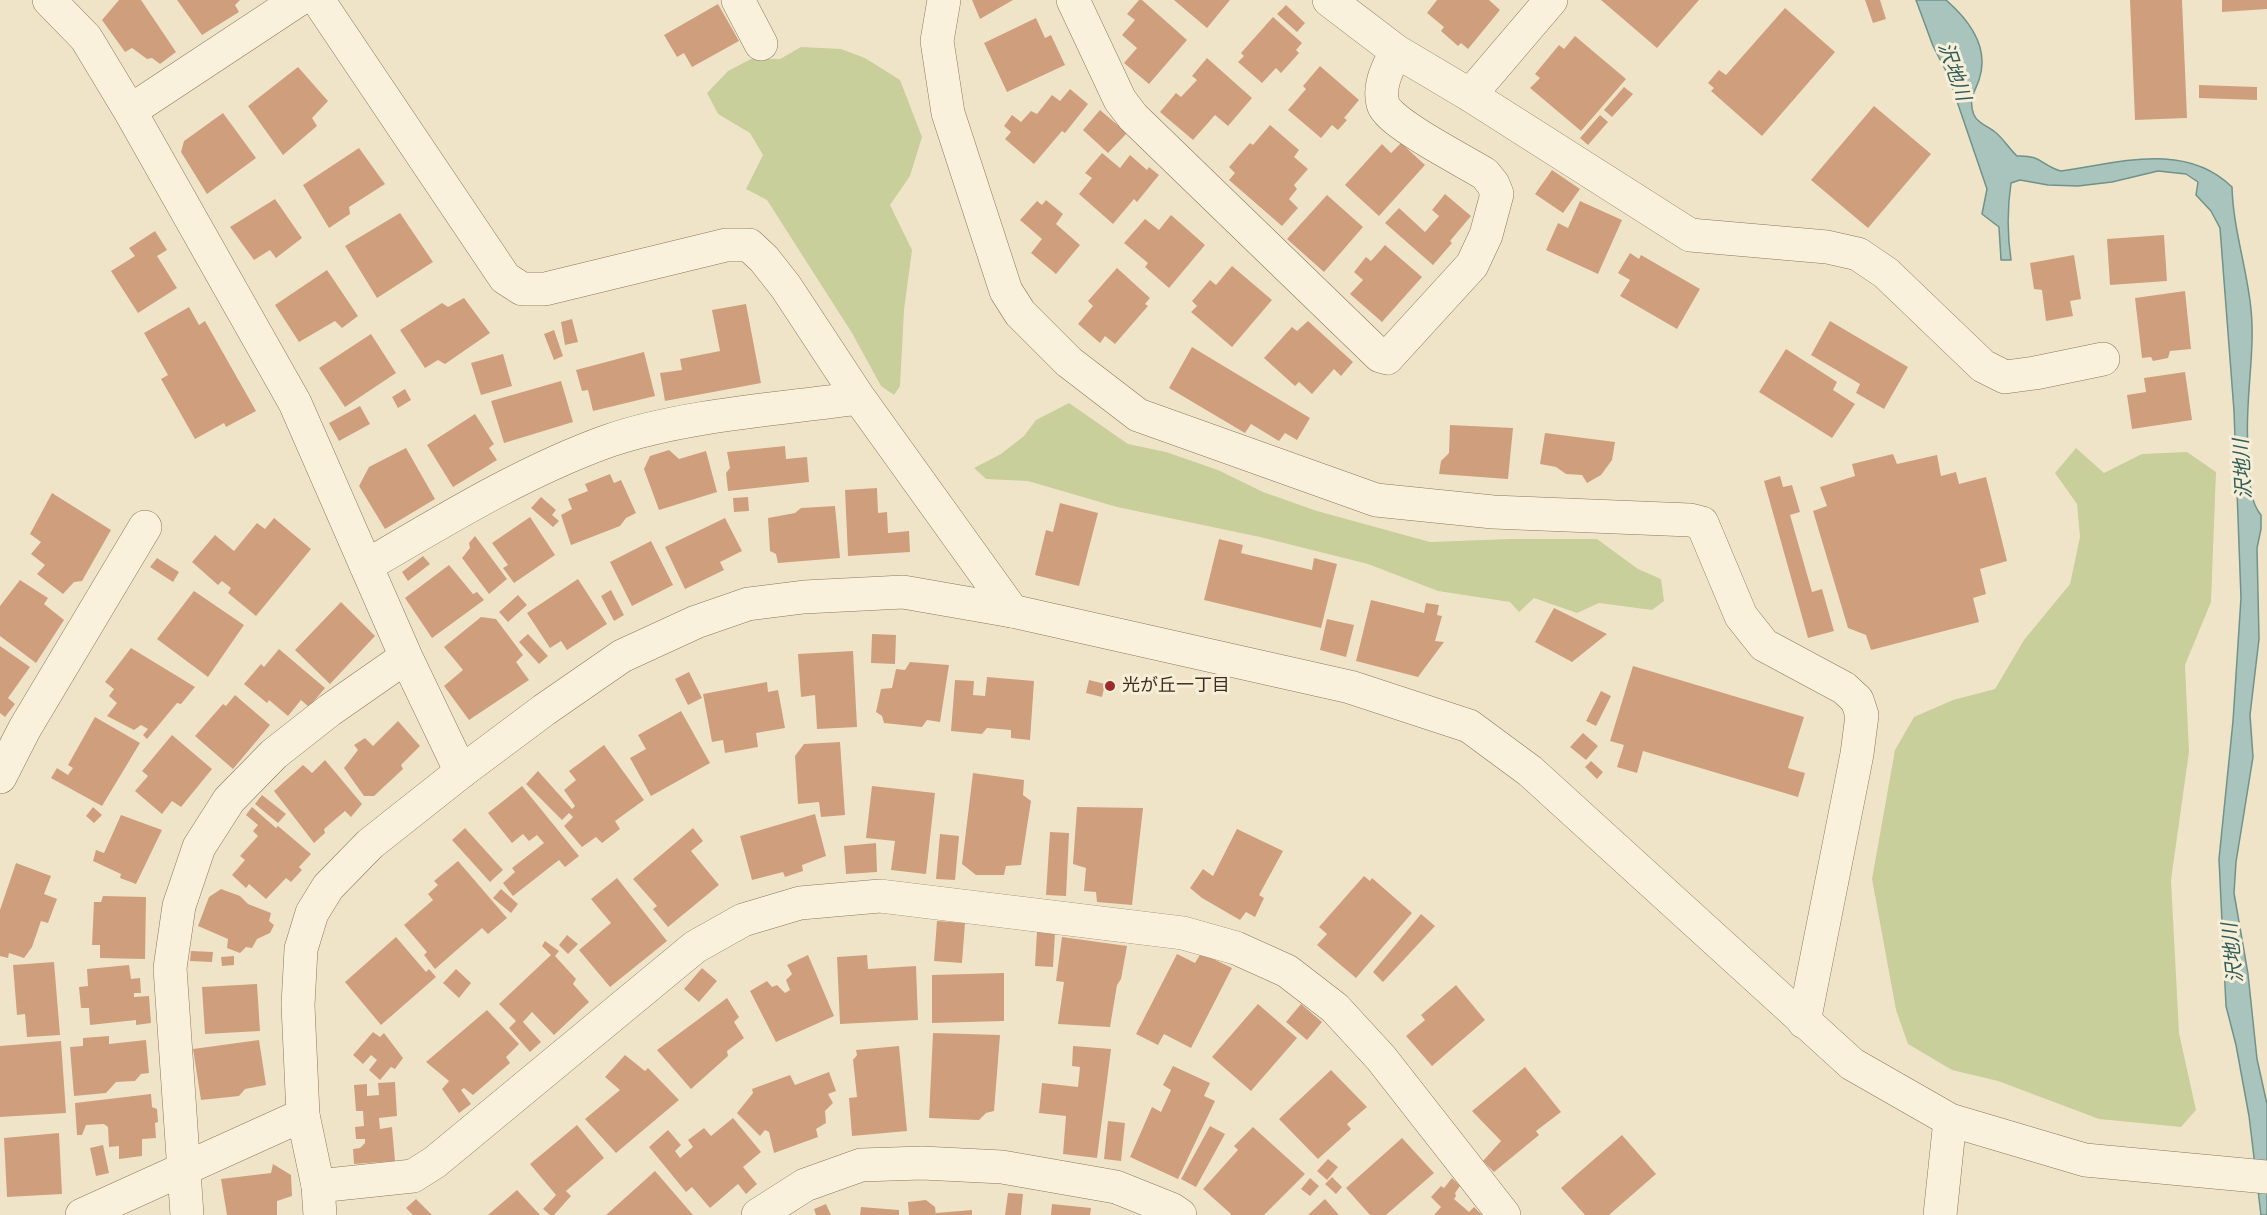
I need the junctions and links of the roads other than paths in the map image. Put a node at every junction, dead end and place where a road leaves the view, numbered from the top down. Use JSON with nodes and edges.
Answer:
{"nodes":[{"id":1,"x":49,"y":0,"type":"edge"},
{"id":2,"x":298,"y":0,"type":"edge"},
{"id":3,"x":318,"y":0,"type":"edge"},
{"id":4,"x":738,"y":0,"type":"edge"},
{"id":5,"x":944,"y":0,"type":"edge"},
{"id":6,"x":1073,"y":0,"type":"edge"},
{"id":7,"x":1329,"y":0,"type":"edge"},
{"id":8,"x":1551,"y":0,"type":"edge"},
{"id":9,"x":761,"y":44,"type":"dead end"},
{"id":10,"x":1396,"y":51,"type":"junction"},
{"id":11,"x":1470,"y":95,"type":"junction"},
{"id":12,"x":130,"y":111,"type":"junction"},
{"id":13,"x":2103,"y":360,"type":"dead end"},
{"id":14,"x":859,"y":398,"type":"junction"},
{"id":15,"x":145,"y":527,"type":"dead end"},
{"id":16,"x":366,"y":566,"type":"junction"},
{"id":17,"x":1012,"y":611,"type":"junction"},
{"id":18,"x":406,"y":657,"type":"junction"},
{"id":19,"x":461,"y":772,"type":"junction"},
{"id":20,"x":0,"y":777,"type":"edge"},
{"id":21,"x":1804,"y":1022,"type":"junction"},
{"id":22,"x":303,"y":1115,"type":"junction"},
{"id":23,"x":1950,"y":1120,"type":"junction"},
{"id":24,"x":185,"y":1168,"type":"junction"},
{"id":25,"x":2267,"y":1177,"type":"edge"},
{"id":26,"x":319,"y":1200,"type":"edge"},
{"id":27,"x":82,"y":1215,"type":"edge"},
{"id":28,"x":187,"y":1215,"type":"edge"},
{"id":29,"x":758,"y":1215,"type":"edge"},
{"id":30,"x":1180,"y":1215,"type":"edge"},
{"id":31,"x":1504,"y":1215,"type":"edge"},
{"id":32,"x":1940,"y":1215,"type":"edge"}],
"edges":[{"from":1,"to":12,"type":"street"},
{"from":2,"to":12,"type":"street"},
{"from":3,"to":14,"type":"street"},
{"from":4,"to":9,"type":"street"},
{"from":5,"to":21,"type":"street"},
{"from":6,"to":10,"type":"street"},
{"from":7,"to":10,"type":"street"},
{"from":8,"to":11,"type":"street"},
{"from":10,"to":11,"type":"street"},
{"from":11,"to":13,"type":"street"},
{"from":12,"to":16,"type":"street"},
{"from":14,"to":16,"type":"street"},
{"from":14,"to":17,"type":"street"},
{"from":15,"to":20,"type":"street"},
{"from":16,"to":18,"type":"street"},
{"from":17,"to":19,"type":"street"},
{"from":17,"to":21,"type":"street"},
{"from":18,"to":19,"type":"street"},
{"from":18,"to":24,"type":"street"},
{"from":19,"to":22,"type":"street"},
{"from":21,"to":23,"type":"street"},
{"from":22,"to":24,"type":"street"},
{"from":22,"to":26,"type":"street"},
{"from":23,"to":25,"type":"street"},
{"from":23,"to":32,"type":"street"},
{"from":24,"to":27,"type":"street"},
{"from":24,"to":28,"type":"street"},
{"from":26,"to":31,"type":"street"},
{"from":29,"to":30,"type":"street"}]}
